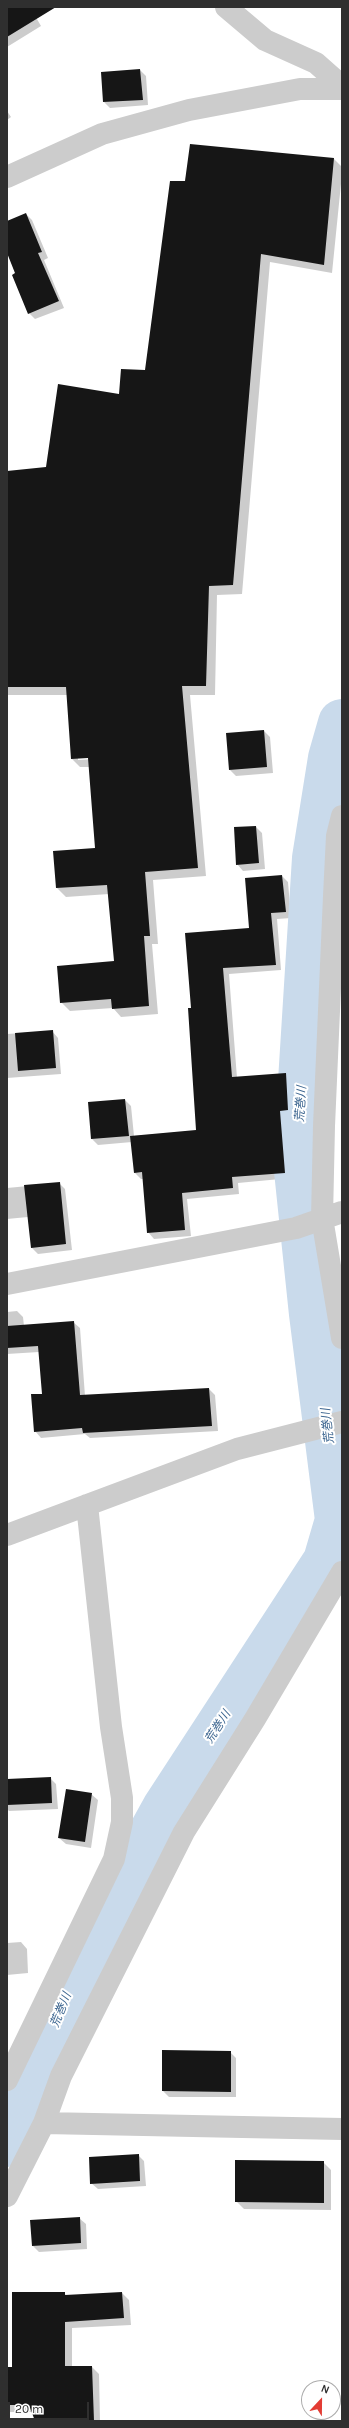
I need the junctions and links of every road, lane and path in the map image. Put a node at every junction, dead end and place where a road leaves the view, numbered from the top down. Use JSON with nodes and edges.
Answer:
{"nodes":[{"id":1,"x":226,"y":7,"type":"edge"},
{"id":2,"x":342,"y":86,"type":"edge"},
{"id":3,"x":342,"y":89,"type":"edge"},
{"id":4,"x":7,"y":177,"type":"edge"},
{"id":5,"x":342,"y":816,"type":"edge"},
{"id":6,"x":318,"y":1220,"type":"edge"},
{"id":7,"x":7,"y":1284,"type":"edge"},
{"id":8,"x":342,"y":1338,"type":"edge"},
{"id":9,"x":342,"y":1422,"type":"edge"},
{"id":10,"x":87,"y":1505,"type":"junction"},
{"id":11,"x":7,"y":1535,"type":"edge"},
{"id":12,"x":342,"y":1572,"type":"edge"},
{"id":13,"x":7,"y":2080,"type":"edge"},
{"id":14,"x":44,"y":2123,"type":"junction"},
{"id":15,"x":342,"y":2129,"type":"edge"},
{"id":16,"x":7,"y":2196,"type":"edge"}],
"edges":[{"from":1,"to":2,"type":"street"},
{"from":3,"to":4,"type":"street"},
{"from":5,"to":6,"type":"street"},
{"from":6,"to":7,"type":"street"},
{"from":6,"to":8,"type":"street"},
{"from":9,"to":10,"type":"street"},
{"from":10,"to":11,"type":"street"},
{"from":10,"to":13,"type":"street"},
{"from":12,"to":14,"type":"street"},
{"from":14,"to":15,"type":"street"},
{"from":14,"to":16,"type":"street"}]}
